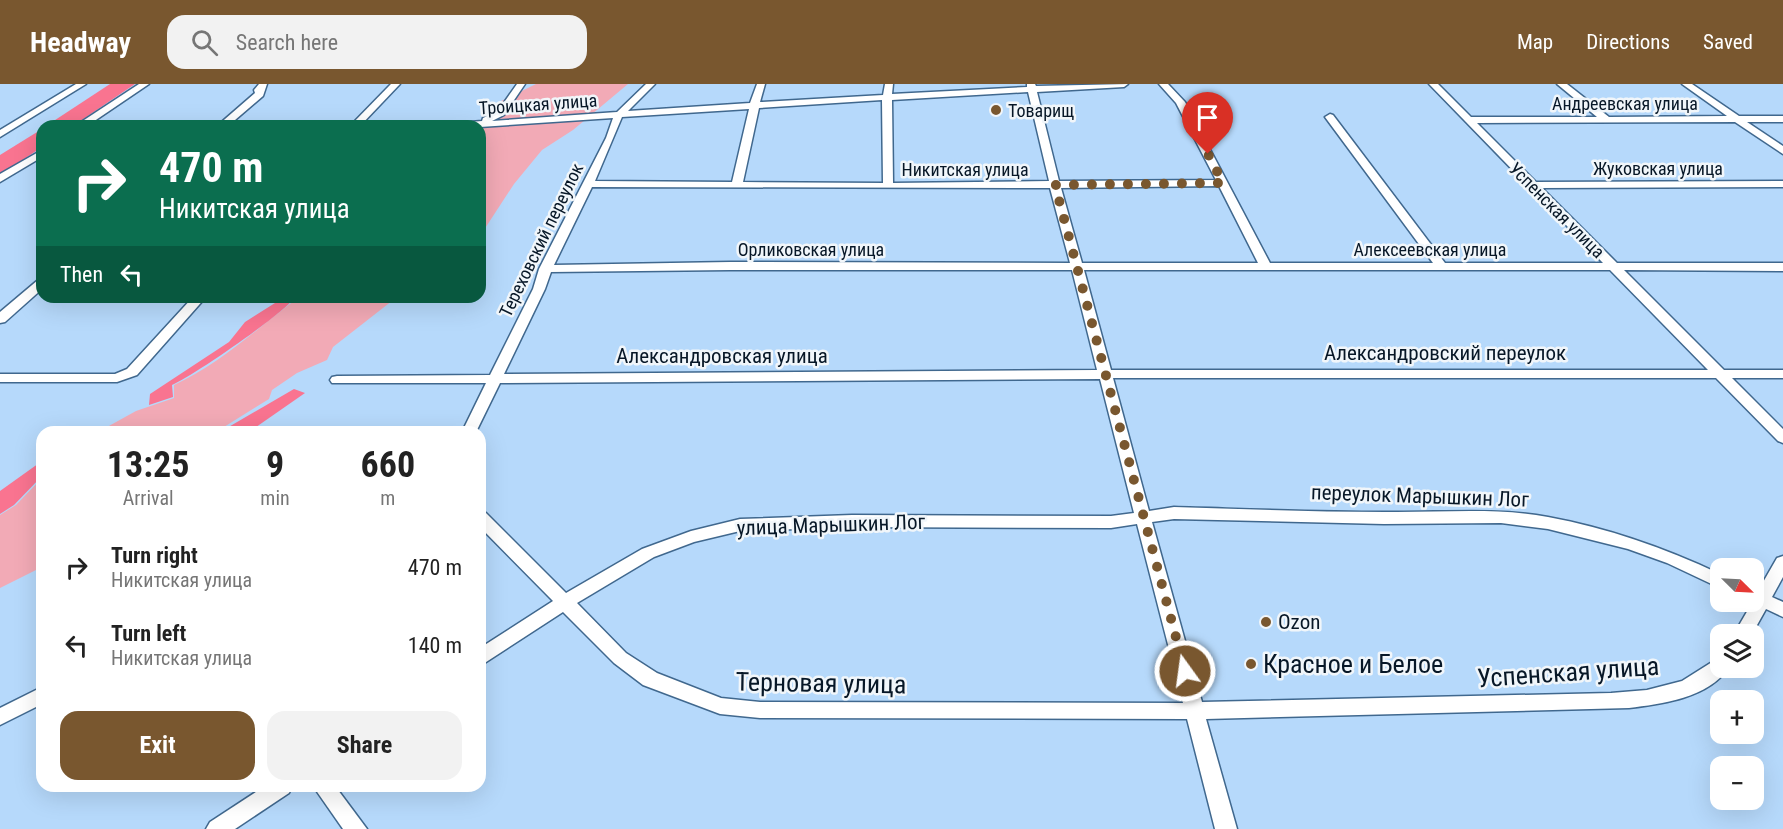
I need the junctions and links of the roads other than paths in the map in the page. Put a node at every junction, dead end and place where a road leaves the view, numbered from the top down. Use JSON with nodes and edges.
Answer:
{"nodes":[{"id":1,"x":82,"y":84,"type":"edge"},
{"id":2,"x":145,"y":84,"type":"edge"},
{"id":3,"x":263,"y":84,"type":"edge"},
{"id":4,"x":396,"y":84,"type":"edge"},
{"id":5,"x":521,"y":84,"type":"edge"},
{"id":6,"x":651,"y":84,"type":"edge"},
{"id":7,"x":761,"y":84,"type":"edge"},
{"id":8,"x":889,"y":84,"type":"edge"},
{"id":9,"x":1124,"y":84,"type":"edge"},
{"id":10,"x":1163,"y":84,"type":"edge"},
{"id":11,"x":1433,"y":84,"type":"edge"},
{"id":12,"x":1561,"y":84,"type":"edge"},
{"id":13,"x":1686,"y":84,"type":"edge"},
{"id":14,"x":1031,"y":87,"type":"edge"},
{"id":15,"x":887,"y":98,"type":"junction"},
{"id":16,"x":754,"y":105,"type":"junction"},
{"id":17,"x":618,"y":116,"type":"junction"},
{"id":18,"x":1330,"y":117,"type":"dead end"},
{"id":19,"x":1737,"y":119,"type":"junction"},
{"id":20,"x":1783,"y":119,"type":"edge"},
{"id":21,"x":89,"y":120,"type":"edge"},
{"id":22,"x":229,"y":120,"type":"edge"},
{"id":23,"x":361,"y":120,"type":"edge"},
{"id":24,"x":484,"y":120,"type":"edge"},
{"id":25,"x":1467,"y":120,"type":"junction"},
{"id":26,"x":1607,"y":120,"type":"junction"},
{"id":27,"x":486,"y":124,"type":"edge"},
{"id":28,"x":0,"y":134,"type":"edge"},
{"id":29,"x":1783,"y":151,"type":"edge"},
{"id":30,"x":36,"y":157,"type":"edge"},
{"id":31,"x":0,"y":179,"type":"edge"},
{"id":32,"x":1223,"y":183,"type":"junction"},
{"id":33,"x":590,"y":184,"type":"junction"},
{"id":34,"x":737,"y":184,"type":"junction"},
{"id":35,"x":1783,"y":184,"type":"edge"},
{"id":36,"x":1055,"y":185,"type":"junction"},
{"id":37,"x":1532,"y":185,"type":"junction"},
{"id":38,"x":888,"y":186,"type":"junction"},
{"id":39,"x":1266,"y":266,"type":"junction"},
{"id":40,"x":1614,"y":267,"type":"junction"},
{"id":41,"x":1783,"y":267,"type":"edge"},
{"id":42,"x":1077,"y":268,"type":"junction"},
{"id":43,"x":1443,"y":268,"type":"junction"},
{"id":44,"x":545,"y":269,"type":"junction"},
{"id":45,"x":36,"y":288,"type":"edge"},
{"id":46,"x":195,"y":303,"type":"edge"},
{"id":47,"x":0,"y":319,"type":"edge"},
{"id":48,"x":1718,"y":374,"type":"junction"},
{"id":49,"x":1783,"y":374,"type":"edge"},
{"id":50,"x":1107,"y":375,"type":"junction"},
{"id":51,"x":0,"y":378,"type":"edge"},
{"id":52,"x":494,"y":379,"type":"junction"},
{"id":53,"x":337,"y":380,"type":"dead end"},
{"id":54,"x":472,"y":426,"type":"edge"},
{"id":55,"x":1783,"y":438,"type":"edge"},
{"id":56,"x":1145,"y":517,"type":"junction"},
{"id":57,"x":486,"y":523,"type":"edge"},
{"id":58,"x":1783,"y":562,"type":"edge"},
{"id":59,"x":1710,"y":576,"type":"edge"},
{"id":60,"x":1764,"y":589,"type":"edge"},
{"id":61,"x":1764,"y":601,"type":"edge"},
{"id":62,"x":565,"y":603,"type":"junction"},
{"id":63,"x":1783,"y":610,"type":"edge"},
{"id":64,"x":486,"y":654,"type":"edge"},
{"id":65,"x":1710,"y":675,"type":"edge"},
{"id":66,"x":36,"y":698,"type":"edge"},
{"id":67,"x":1195,"y":711,"type":"junction"},
{"id":68,"x":0,"y":717,"type":"edge"},
{"id":69,"x":273,"y":792,"type":"edge"},
{"id":70,"x":328,"y":792,"type":"edge"},
{"id":71,"x":217,"y":829,"type":"edge"},
{"id":72,"x":356,"y":829,"type":"edge"},
{"id":73,"x":1226,"y":829,"type":"edge"}],
"edges":[{"from":1,"to":28,"type":"street"},
{"from":2,"to":21,"type":"street"},
{"from":3,"to":22,"type":"street"},
{"from":4,"to":23,"type":"street"},
{"from":5,"to":24,"type":"street"},
{"from":6,"to":17,"type":"street"},
{"from":7,"to":16,"type":"street"},
{"from":8,"to":15,"type":"street"},
{"from":9,"to":14,"type":"street","name":"Троицкая улица"},
{"from":10,"to":32,"type":"street"},
{"from":11,"to":25,"type":"street","name":"Успенская улица"},
{"from":12,"to":26,"type":"street"},
{"from":13,"to":19,"type":"street"},
{"from":14,"to":15,"type":"street","name":"Троицкая улица"},
{"from":14,"to":36,"type":"street"},
{"from":15,"to":16,"type":"street","name":"Троицкая улица"},
{"from":15,"to":38,"type":"street"},
{"from":16,"to":17,"type":"street","name":"Троицкая улица"},
{"from":16,"to":34,"type":"street"},
{"from":17,"to":27,"type":"street","name":"Троицкая улица"},
{"from":17,"to":33,"type":"street","name":"Тереховский переулок"},
{"from":18,"to":43,"type":"street"},
{"from":19,"to":20,"type":"street","name":"Андреевская улица"},
{"from":19,"to":26,"type":"street","name":"Андреевская улица"},
{"from":19,"to":29,"type":"street"},
{"from":25,"to":26,"type":"street","name":"Андреевская улица"},
{"from":25,"to":37,"type":"street","name":"Успенская улица"},
{"from":30,"to":31,"type":"street"},
{"from":32,"to":36,"type":"street","name":"Никитская улица"},
{"from":32,"to":39,"type":"street"},
{"from":33,"to":34,"type":"street","name":"Никитская улица"},
{"from":33,"to":44,"type":"street","name":"Тереховский переулок"},
{"from":34,"to":38,"type":"street","name":"Никитская улица"},
{"from":35,"to":37,"type":"street","name":"Жуковская улица"},
{"from":36,"to":38,"type":"street","name":"Никитская улица"},
{"from":36,"to":42,"type":"street"},
{"from":37,"to":40,"type":"street","name":"Успенская улица"},
{"from":39,"to":42,"type":"street","name":"Алексеевская улица"},
{"from":39,"to":43,"type":"street","name":"Алексеевская улица"},
{"from":40,"to":41,"type":"street","name":"Алексеевская улица"},
{"from":40,"to":43,"type":"street","name":"Алексеевская улица"},
{"from":40,"to":48,"type":"street","name":"Успенская улица"},
{"from":42,"to":44,"type":"street","name":"Орликовская улица"},
{"from":42,"to":50,"type":"street"},
{"from":44,"to":52,"type":"street","name":"Тереховский переулок"},
{"from":45,"to":47,"type":"street"},
{"from":46,"to":51,"type":"street"},
{"from":48,"to":49,"type":"street","name":"Александровский переулок"},
{"from":48,"to":50,"type":"street","name":"Александровский переулок"},
{"from":48,"to":55,"type":"street","name":"Успенская улица"},
{"from":50,"to":52,"type":"street","name":"Александровская улица"},
{"from":50,"to":56,"type":"street"},
{"from":52,"to":53,"type":"street","name":"Александровская улица"},
{"from":52,"to":54,"type":"street","name":"Тереховский переулок"},
{"from":56,"to":59,"type":"street","name":"переулок Марышкин Лог"},
{"from":56,"to":62,"type":"street","name":"улица Марышкин Лог"},
{"from":56,"to":67,"type":"street"},
{"from":57,"to":62,"type":"street","name":"Терновая улица"},
{"from":58,"to":60,"type":"street"},
{"from":61,"to":63,"type":"street"},
{"from":62,"to":64,"type":"street","name":"улица Марышкин Лог"},
{"from":62,"to":67,"type":"street","name":"Терновая улица"},
{"from":65,"to":67,"type":"street","name":"Успенская улица"},
{"from":66,"to":68,"type":"street"},
{"from":67,"to":73,"type":"street"},
{"from":69,"to":71,"type":"street"},
{"from":70,"to":72,"type":"street"}]}
